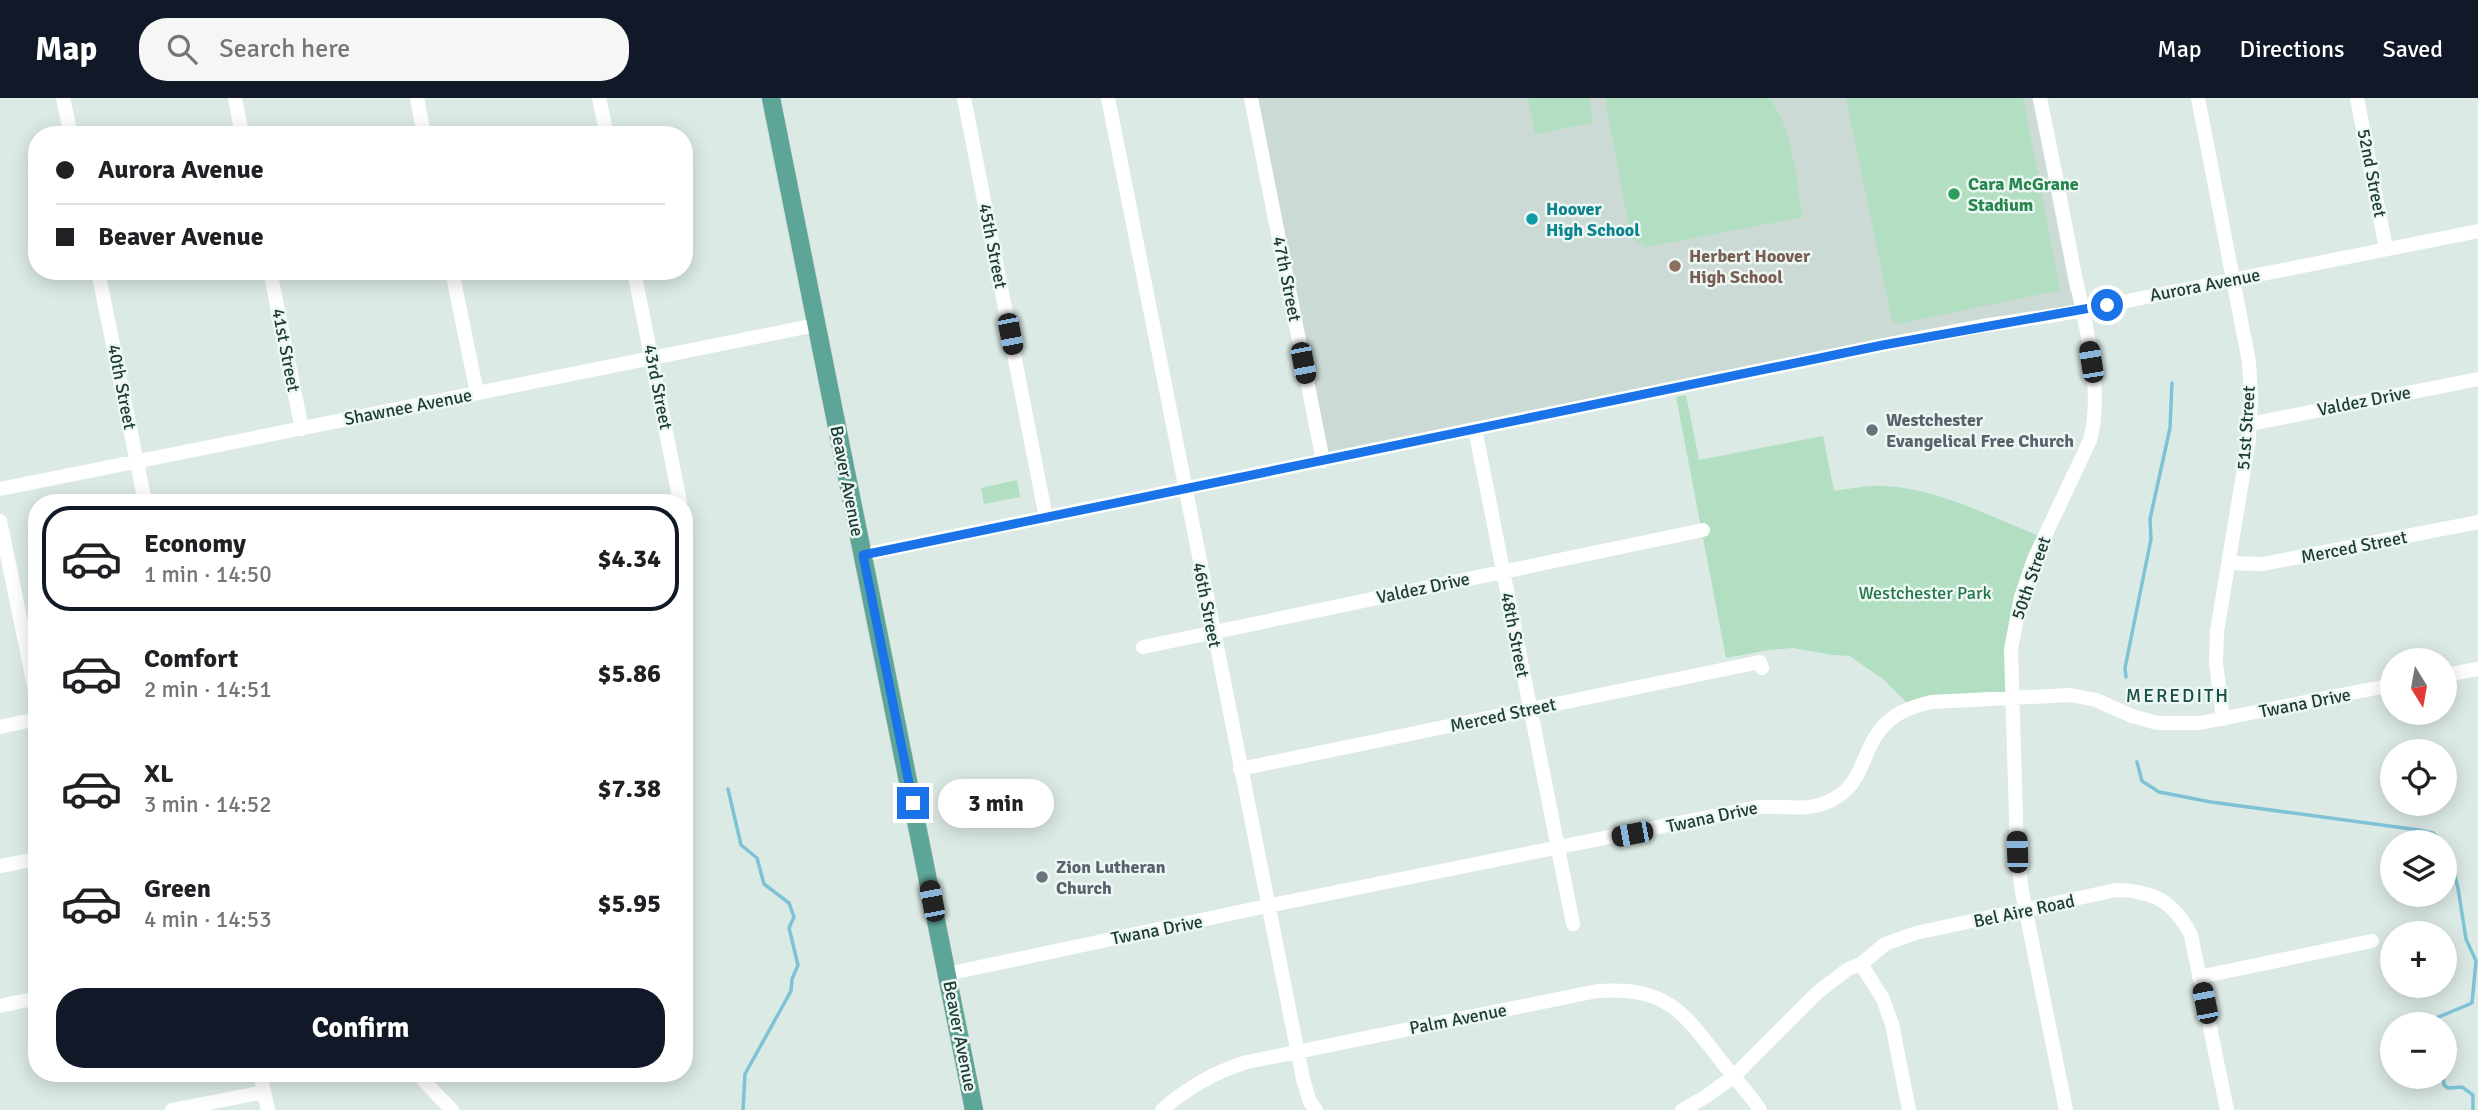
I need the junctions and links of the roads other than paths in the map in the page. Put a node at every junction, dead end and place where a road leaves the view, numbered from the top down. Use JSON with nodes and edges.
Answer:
{"nodes":[{"id":1,"x":63,"y":98,"type":"edge"},
{"id":2,"x":235,"y":98,"type":"edge"},
{"id":3,"x":416,"y":98,"type":"edge"},
{"id":4,"x":599,"y":98,"type":"edge"},
{"id":5,"x":771,"y":98,"type":"edge"},
{"id":6,"x":964,"y":98,"type":"edge"},
{"id":7,"x":1108,"y":98,"type":"edge"},
{"id":8,"x":1251,"y":98,"type":"edge"},
{"id":9,"x":2040,"y":98,"type":"edge"},
{"id":10,"x":2198,"y":98,"type":"edge"},
{"id":11,"x":2357,"y":98,"type":"edge"},
{"id":12,"x":69,"y":126,"type":"edge"},
{"id":13,"x":240,"y":126,"type":"edge"},
{"id":14,"x":422,"y":126,"type":"edge"},
{"id":15,"x":605,"y":126,"type":"edge"},
{"id":16,"x":2478,"y":231,"type":"edge"},
{"id":17,"x":2386,"y":249,"type":"junction"},
{"id":18,"x":2234,"y":279,"type":"junction"},
{"id":19,"x":100,"y":280,"type":"edge"},
{"id":20,"x":272,"y":280,"type":"edge"},
{"id":21,"x":454,"y":280,"type":"edge"},
{"id":22,"x":636,"y":280,"type":"edge"},
{"id":23,"x":2082,"y":310,"type":"junction"},
{"id":24,"x":816,"y":325,"type":"junction"},
{"id":25,"x":652,"y":358,"type":"junction"},
{"id":26,"x":2478,"y":379,"type":"edge"},
{"id":27,"x":477,"y":393,"type":"junction"},
{"id":28,"x":2250,"y":424,"type":"junction"},
{"id":29,"x":302,"y":429,"type":"junction"},
{"id":30,"x":1475,"y":429,"type":"junction"},
{"id":31,"x":1323,"y":461,"type":"junction"},
{"id":32,"x":137,"y":462,"type":"junction"},
{"id":33,"x":0,"y":489,"type":"edge"},
{"id":34,"x":1184,"y":489,"type":"junction"},
{"id":35,"x":143,"y":494,"type":"edge"},
{"id":36,"x":678,"y":494,"type":"edge"},
{"id":37,"x":1046,"y":518,"type":"junction"},
{"id":38,"x":0,"y":521,"type":"edge"},
{"id":39,"x":2478,"y":522,"type":"edge"},
{"id":40,"x":1703,"y":530,"type":"dead end"},
{"id":41,"x":863,"y":555,"type":"junction"},
{"id":42,"x":2229,"y":563,"type":"junction"},
{"id":43,"x":1503,"y":572,"type":"junction"},
{"id":44,"x":1213,"y":632,"type":"junction"},
{"id":45,"x":1143,"y":646,"type":"dead end"},
{"id":46,"x":28,"y":657,"type":"edge"},
{"id":47,"x":1762,"y":668,"type":"dead end"},
{"id":48,"x":2478,"y":668,"type":"edge"},
{"id":49,"x":2457,"y":672,"type":"edge"},
{"id":50,"x":2380,"y":687,"type":"edge"},
{"id":51,"x":2011,"y":697,"type":"junction"},
{"id":52,"x":1530,"y":710,"type":"junction"},
{"id":53,"x":2223,"y":719,"type":"junction"},
{"id":54,"x":28,"y":721,"type":"edge"},
{"id":55,"x":0,"y":727,"type":"edge"},
{"id":56,"x":1240,"y":769,"type":"junction"},
{"id":57,"x":1558,"y":848,"type":"junction"},
{"id":58,"x":28,"y":861,"type":"edge"},
{"id":59,"x":0,"y":866,"type":"edge"},
{"id":60,"x":1267,"y":906,"type":"junction"},
{"id":61,"x":2026,"y":910,"type":"junction"},
{"id":62,"x":1573,"y":924,"type":"dead end"},
{"id":63,"x":2372,"y":941,"type":"dead end"},
{"id":64,"x":1861,"y":964,"type":"junction"},
{"id":65,"x":947,"y":974,"type":"junction"},
{"id":66,"x":2199,"y":976,"type":"junction"},
{"id":67,"x":28,"y":1000,"type":"edge"},
{"id":68,"x":0,"y":1006,"type":"edge"},
{"id":69,"x":1298,"y":1051,"type":"junction"},
{"id":70,"x":1733,"y":1077,"type":"junction"},
{"id":71,"x":262,"y":1082,"type":"edge"},
{"id":72,"x":425,"y":1082,"type":"edge"},
{"id":73,"x":264,"y":1092,"type":"junction"},
{"id":74,"x":172,"y":1110,"type":"edge"},
{"id":75,"x":268,"y":1110,"type":"edge"},
{"id":76,"x":452,"y":1110,"type":"edge"},
{"id":77,"x":974,"y":1110,"type":"edge"},
{"id":78,"x":1162,"y":1110,"type":"edge"},
{"id":79,"x":1316,"y":1110,"type":"edge"},
{"id":80,"x":1682,"y":1110,"type":"edge"},
{"id":81,"x":1760,"y":1110,"type":"edge"},
{"id":82,"x":1909,"y":1110,"type":"edge"},
{"id":83,"x":2066,"y":1110,"type":"edge"},
{"id":84,"x":2227,"y":1110,"type":"edge"}],
"edges":[{"from":1,"to":12,"type":"street"},
{"from":2,"to":13,"type":"street"},
{"from":3,"to":14,"type":"street"},
{"from":4,"to":15,"type":"street"},
{"from":5,"to":24,"type":"main road","name":"Beaver Avenue"},
{"from":6,"to":37,"type":"street","name":"45th Street"},
{"from":7,"to":34,"type":"street","name":"46th Street"},
{"from":8,"to":31,"type":"street","name":"47th Street"},
{"from":9,"to":23,"type":"street","name":"50th Street"},
{"from":10,"to":18,"type":"street","name":"51st Street"},
{"from":11,"to":17,"type":"street","name":"52nd Street"},
{"from":16,"to":17,"type":"street","name":"Aurora Avenue"},
{"from":17,"to":18,"type":"street","name":"Aurora Avenue"},
{"from":18,"to":23,"type":"street","name":"Aurora Avenue"},
{"from":18,"to":28,"type":"street","name":"51st Street"},
{"from":19,"to":32,"type":"street","name":"40th Street"},
{"from":20,"to":29,"type":"street","name":"41st Street"},
{"from":21,"to":27,"type":"street"},
{"from":22,"to":25,"type":"street","name":"43rd Street"},
{"from":23,"to":30,"type":"street","name":"Aurora Avenue"},
{"from":23,"to":51,"type":"street","name":"50th Street"},
{"from":24,"to":25,"type":"street","name":"Shawnee Avenue"},
{"from":24,"to":41,"type":"main road","name":"Beaver Avenue"},
{"from":25,"to":27,"type":"street","name":"Shawnee Avenue"},
{"from":25,"to":36,"type":"street","name":"43rd Street"},
{"from":26,"to":28,"type":"street","name":"Valdez Drive"},
{"from":27,"to":29,"type":"street","name":"Shawnee Avenue"},
{"from":28,"to":42,"type":"street","name":"51st Street"},
{"from":29,"to":32,"type":"street","name":"Shawnee Avenue"},
{"from":30,"to":31,"type":"street","name":"Aurora Avenue"},
{"from":30,"to":43,"type":"street","name":"48th Street"},
{"from":31,"to":34,"type":"street","name":"Aurora Avenue"},
{"from":32,"to":33,"type":"street","name":"Shawnee Avenue"},
{"from":32,"to":35,"type":"street","name":"40th Street"},
{"from":34,"to":37,"type":"street","name":"Aurora Avenue"},
{"from":34,"to":44,"type":"street","name":"46th Street"},
{"from":37,"to":41,"type":"street","name":"Aurora Avenue"},
{"from":38,"to":46,"type":"street"},
{"from":39,"to":42,"type":"street","name":"Merced Street"},
{"from":40,"to":43,"type":"street","name":"Valdez Drive"},
{"from":41,"to":65,"type":"main road","name":"Beaver Avenue"},
{"from":42,"to":53,"type":"street","name":"51st Street"},
{"from":43,"to":44,"type":"street","name":"Valdez Drive"},
{"from":43,"to":52,"type":"street","name":"48th Street"},
{"from":44,"to":45,"type":"street","name":"Valdez Drive"},
{"from":44,"to":56,"type":"street","name":"46th Street"},
{"from":47,"to":52,"type":"street","name":"Merced Street"},
{"from":48,"to":49,"type":"street"},
{"from":50,"to":53,"type":"street","name":"Twana Drive"},
{"from":51,"to":53,"type":"street","name":"Twana Drive"},
{"from":51,"to":57,"type":"street","name":"Twana Drive"},
{"from":51,"to":61,"type":"street","name":"50th Street"},
{"from":52,"to":56,"type":"street","name":"Merced Street"},
{"from":52,"to":57,"type":"street","name":"48th Street"},
{"from":54,"to":55,"type":"street"},
{"from":56,"to":60,"type":"street","name":"46th Street"},
{"from":57,"to":60,"type":"street","name":"Twana Drive"},
{"from":57,"to":62,"type":"street","name":"48th Street"},
{"from":58,"to":59,"type":"street"},
{"from":60,"to":65,"type":"street","name":"Twana Drive"},
{"from":60,"to":69,"type":"street","name":"46th Street"},
{"from":61,"to":64,"type":"street","name":"Bel Aire Road"},
{"from":61,"to":66,"type":"street","name":"Bel Aire Road"},
{"from":61,"to":83,"type":"street","name":"50th Street"},
{"from":63,"to":66,"type":"street"},
{"from":64,"to":70,"type":"street","name":"Bel Aire Road"},
{"from":64,"to":82,"type":"street"},
{"from":65,"to":77,"type":"main road","name":"Beaver Avenue"},
{"from":66,"to":84,"type":"street"},
{"from":67,"to":68,"type":"street"},
{"from":69,"to":70,"type":"street","name":"Palm Avenue"},
{"from":69,"to":78,"type":"street","name":"Palm Avenue"},
{"from":69,"to":79,"type":"street","name":"46th Street"},
{"from":70,"to":80,"type":"street","name":"Bel Aire Road"},
{"from":70,"to":81,"type":"street","name":"Palm Avenue"},
{"from":71,"to":73,"type":"street"},
{"from":72,"to":76,"type":"street"},
{"from":73,"to":74,"type":"street"},
{"from":73,"to":75,"type":"street"}]}
